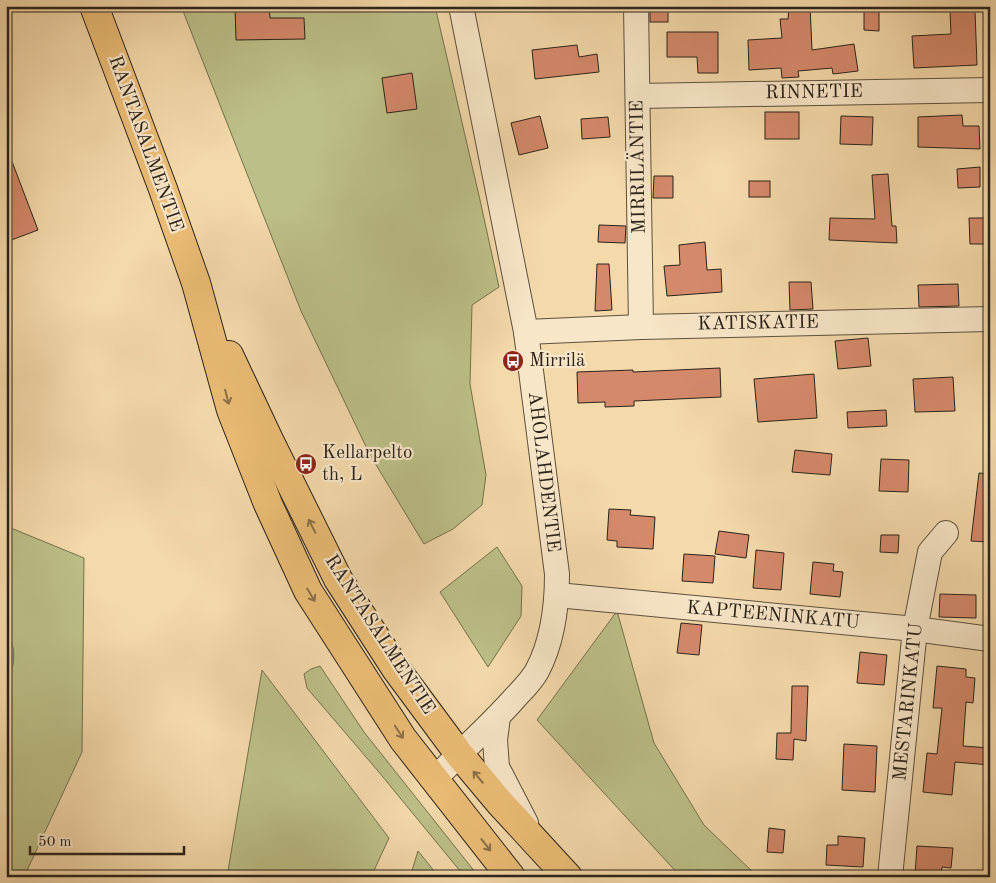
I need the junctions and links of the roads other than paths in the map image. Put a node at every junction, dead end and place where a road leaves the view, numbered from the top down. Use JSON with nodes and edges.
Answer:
{"nodes":[{"id":1,"x":94,"y":6,"type":"edge"},
{"id":2,"x":461,"y":6,"type":"edge"},
{"id":3,"x":636,"y":6,"type":"edge"},
{"id":4,"x":990,"y":90,"type":"edge"},
{"id":5,"x":638,"y":96,"type":"junction"},
{"id":6,"x":196,"y":283,"type":"junction"},
{"id":7,"x":990,"y":319,"type":"edge"},
{"id":8,"x":641,"y":327,"type":"junction"},
{"id":9,"x":526,"y":332,"type":"junction"},
{"id":10,"x":946,"y":533,"type":"dead end"},
{"id":11,"x":556,"y":595,"type":"junction"},
{"id":12,"x":915,"y":629,"type":"junction"},
{"id":13,"x":990,"y":639,"type":"edge"},
{"id":14,"x":498,"y":717,"type":"junction"},
{"id":15,"x":459,"y":754,"type":"junction"},
{"id":16,"x":435,"y":779,"type":"junction"},
{"id":17,"x":534,"y":840,"type":"junction"},
{"id":18,"x":511,"y":877,"type":"edge"},
{"id":19,"x":568,"y":877,"type":"edge"},
{"id":20,"x":890,"y":877,"type":"edge"}],
"edges":[{"from":1,"to":6,"type":"highway","name":"RANTASALMENTIE"},
{"from":2,"to":9,"type":"street","name":"AHOLAHDENTIE"},
{"from":3,"to":5,"type":"street","name":"MIRRILÄNTIE"},
{"from":4,"to":5,"type":"street","name":"RINNETIE"},
{"from":5,"to":8,"type":"street","name":"MIRRILÄNTIE"},
{"from":15,"to":6,"type":"highway","name":"RANTASALMENTIE","one_way":true},
{"from":6,"to":16,"type":"highway","name":"RANTASALMENTIE","one_way":true},
{"from":7,"to":8,"type":"street","name":"KATISKATIE"},
{"from":8,"to":9,"type":"street","name":"KATISKATIE"},
{"from":9,"to":11,"type":"street","name":"AHOLAHDENTIE"},
{"from":10,"to":12,"type":"street","name":"MESTARINKATU"},
{"from":11,"to":12,"type":"street","name":"KAPTEENINKATU"},
{"from":11,"to":14,"type":"street","name":"AHOLAHDENTIE"},
{"from":12,"to":13,"type":"street","name":"KAPTEENINKATU"},
{"from":12,"to":20,"type":"street","name":"MESTARINKATU"},
{"from":14,"to":15,"type":"street","name":"AHOLAHDENTIE"},
{"from":14,"to":17,"type":"street"},
{"from":15,"to":16,"type":"street","name":"AHOLAHDENTIE"},
{"from":17,"to":15,"type":"highway","name":"RANTASALMENTIE","one_way":true},
{"from":16,"to":18,"type":"highway","name":"RANTASALMENTIE","one_way":true},
{"from":17,"to":19,"type":"highway","name":"RANTASALMENTIE"}]}
